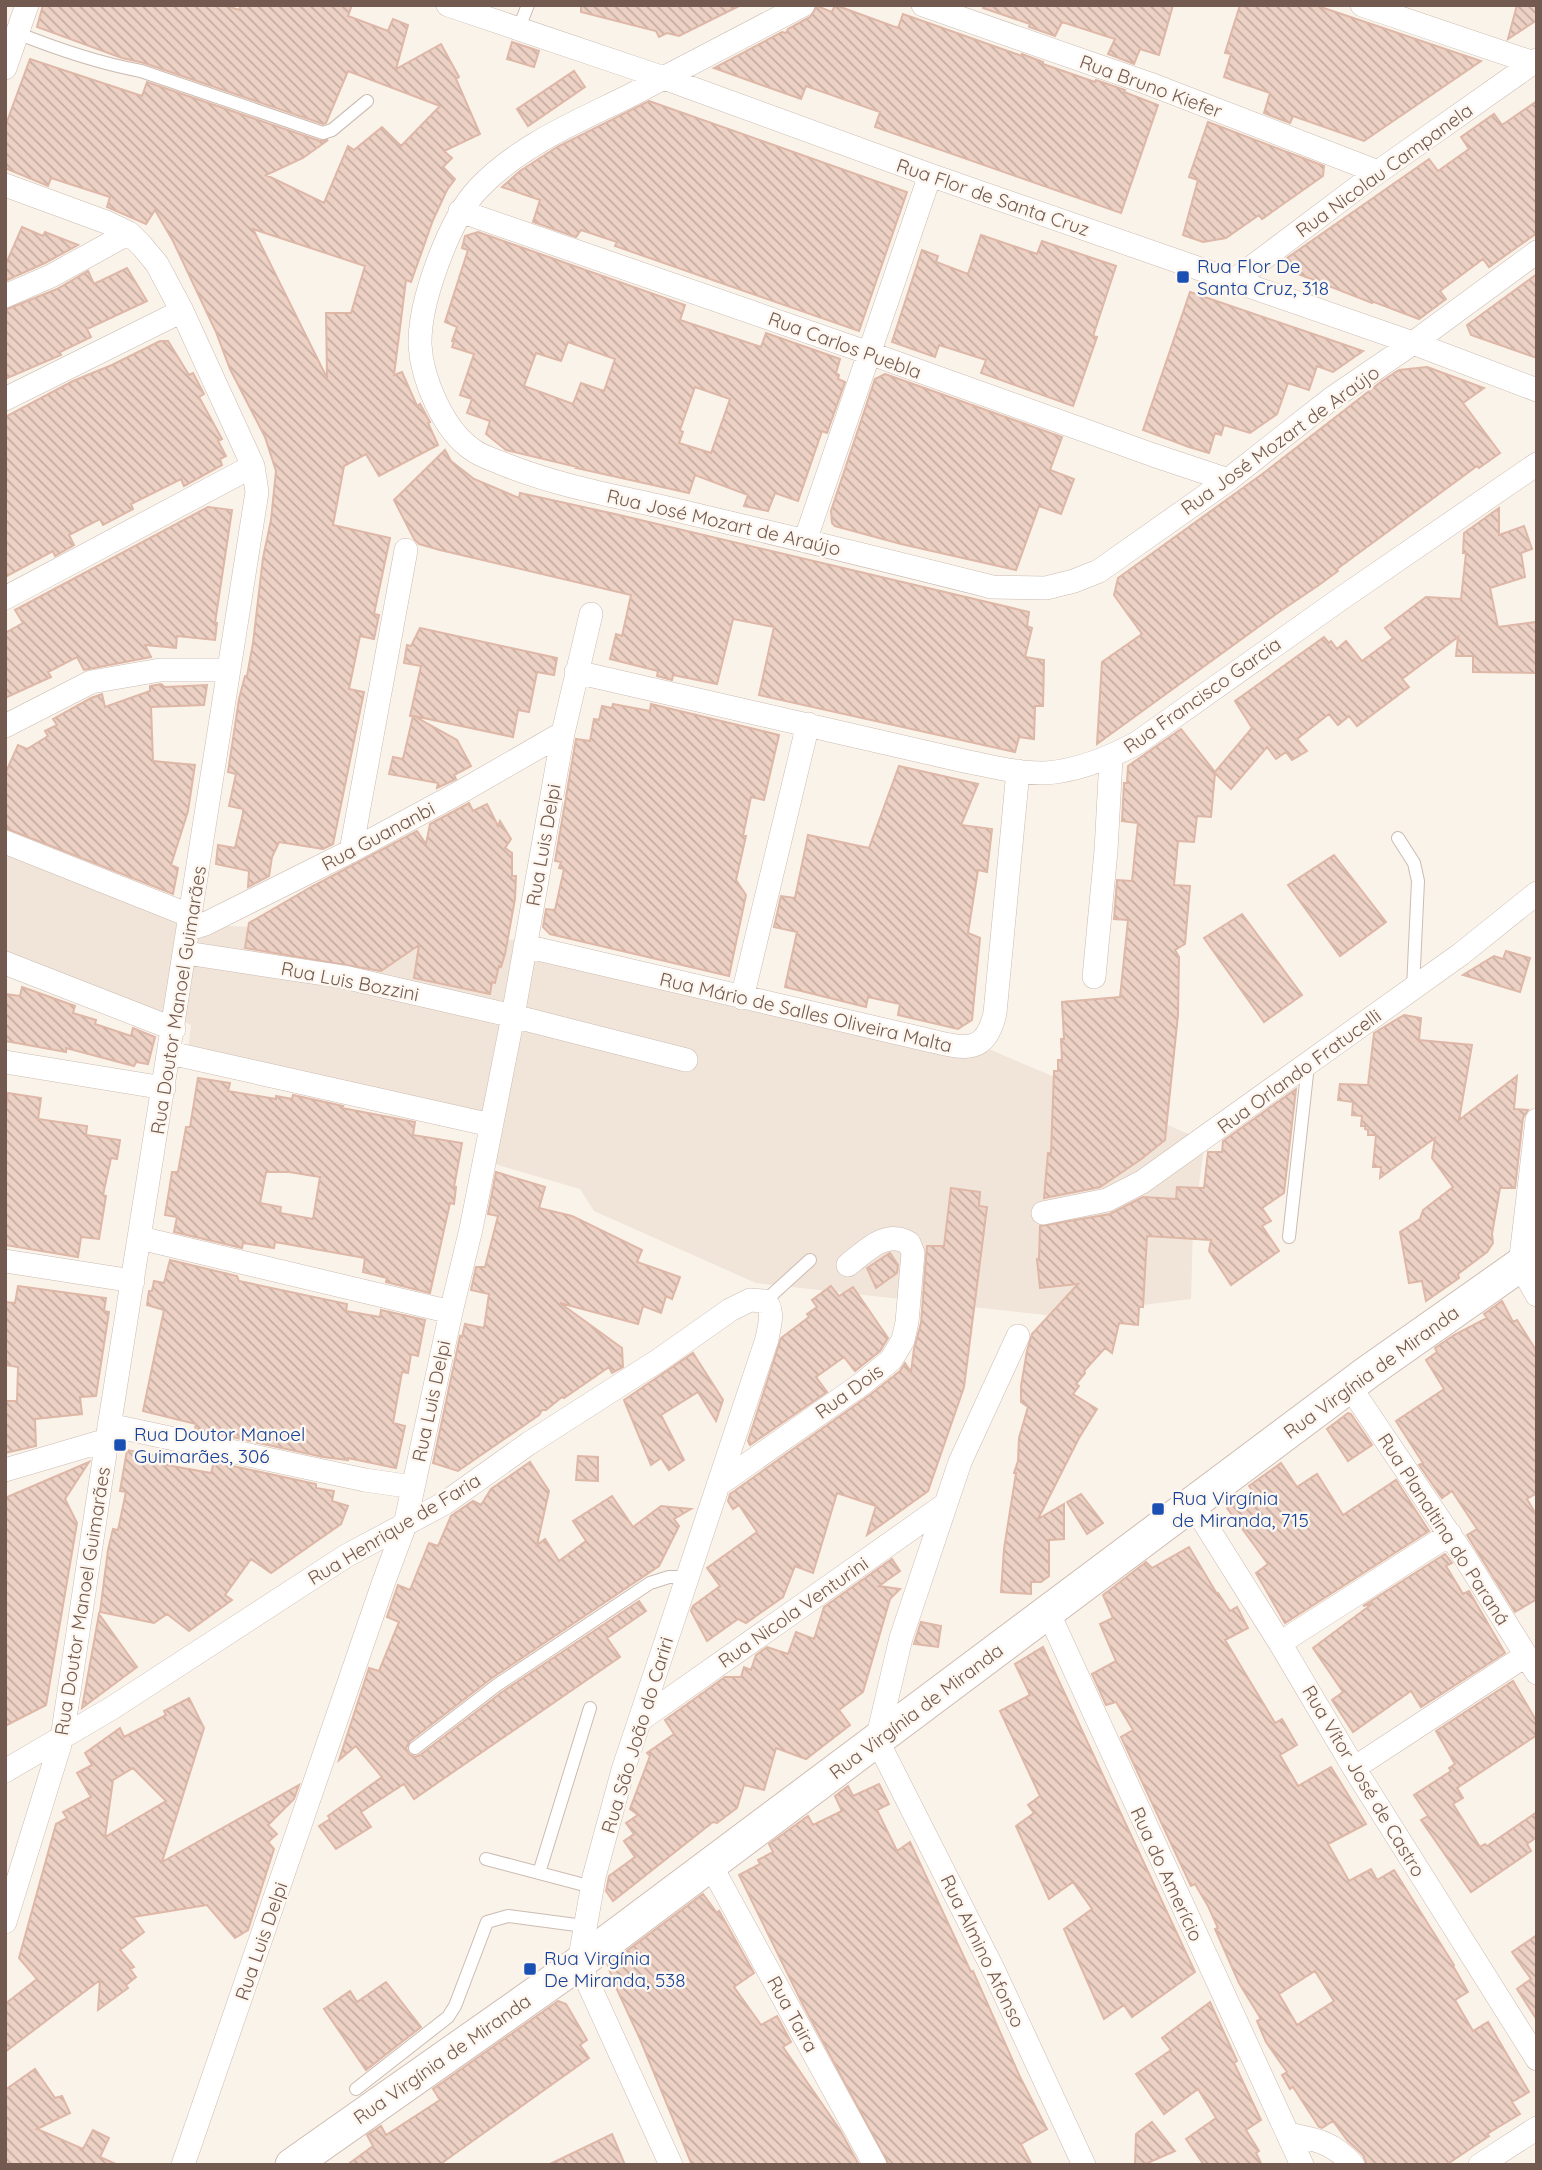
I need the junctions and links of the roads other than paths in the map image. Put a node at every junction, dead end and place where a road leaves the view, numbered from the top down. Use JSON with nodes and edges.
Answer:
{"nodes":[{"id":1,"x":27,"y":5,"type":"edge"},
{"id":2,"x":448,"y":5,"type":"edge"},
{"id":3,"x":528,"y":5,"type":"edge"},
{"id":4,"x":803,"y":5,"type":"edge"},
{"id":5,"x":923,"y":5,"type":"edge"},
{"id":6,"x":1362,"y":5,"type":"edge"},
{"id":7,"x":518,"y":30,"type":"junction"},
{"id":8,"x":17,"y":33,"type":"junction"},
{"id":9,"x":1535,"y":62,"type":"edge"},
{"id":10,"x":5,"y":68,"type":"edge"},
{"id":11,"x":664,"y":78,"type":"junction"},
{"id":12,"x":367,"y":101,"type":"dead end"},
{"id":13,"x":1378,"y":172,"type":"junction"},
{"id":14,"x":930,"y":175,"type":"junction"},
{"id":15,"x":5,"y":184,"type":"edge"},
{"id":16,"x":460,"y":211,"type":"junction"},
{"id":17,"x":129,"y":233,"type":"junction"},
{"id":18,"x":1537,"y":252,"type":"edge"},
{"id":19,"x":1232,"y":282,"type":"junction"},
{"id":20,"x":5,"y":296,"type":"edge"},
{"id":21,"x":181,"y":311,"type":"junction"},
{"id":22,"x":1413,"y":343,"type":"junction"},
{"id":23,"x":869,"y":352,"type":"junction"},
{"id":24,"x":1537,"y":390,"type":"edge"},
{"id":25,"x":5,"y":399,"type":"edge"},
{"id":26,"x":1537,"y":464,"type":"edge"},
{"id":27,"x":253,"y":466,"type":"junction"},
{"id":28,"x":1228,"y":480,"type":"junction"},
{"id":29,"x":805,"y":541,"type":"junction"},
{"id":30,"x":406,"y":550,"type":"dead end"},
{"id":31,"x":5,"y":598,"type":"edge"},
{"id":32,"x":591,"y":614,"type":"dead end"},
{"id":33,"x":229,"y":670,"type":"junction"},
{"id":34,"x":576,"y":672,"type":"junction"},
{"id":35,"x":808,"y":724,"type":"junction"},
{"id":36,"x":5,"y":726,"type":"edge"},
{"id":37,"x":563,"y":733,"type":"junction"},
{"id":38,"x":1111,"y":758,"type":"junction"},
{"id":39,"x":1018,"y":771,"type":"junction"},
{"id":40,"x":1398,"y":838,"type":"dead end"},
{"id":41,"x":5,"y":842,"type":"edge"},
{"id":42,"x":351,"y":851,"type":"junction"},
{"id":43,"x":1537,"y":893,"type":"edge"},
{"id":44,"x":190,"y":922,"type":"junction"},
{"id":45,"x":525,"y":946,"type":"junction"},
{"id":46,"x":186,"y":953,"type":"junction"},
{"id":47,"x":5,"y":963,"type":"edge"},
{"id":48,"x":1094,"y":977,"type":"dead end"},
{"id":49,"x":1413,"y":988,"type":"junction"},
{"id":50,"x":742,"y":998,"type":"junction"},
{"id":51,"x":513,"y":1016,"type":"junction"},
{"id":52,"x":174,"y":1029,"type":"junction"},
{"id":53,"x":170,"y":1053,"type":"junction"},
{"id":54,"x":686,"y":1060,"type":"dead end"},
{"id":55,"x":5,"y":1062,"type":"edge"},
{"id":56,"x":1308,"y":1065,"type":"junction"},
{"id":57,"x":164,"y":1088,"type":"junction"},
{"id":58,"x":1537,"y":1120,"type":"edge"},
{"id":59,"x":491,"y":1125,"type":"junction"},
{"id":60,"x":1043,"y":1213,"type":"dead end"},
{"id":61,"x":1289,"y":1237,"type":"dead end"},
{"id":62,"x":140,"y":1238,"type":"junction"},
{"id":63,"x":1528,"y":1259,"type":"edge"},
{"id":64,"x":810,"y":1260,"type":"dead end"},
{"id":65,"x":5,"y":1261,"type":"edge"},
{"id":66,"x":848,"y":1265,"type":"dead end"},
{"id":67,"x":133,"y":1281,"type":"junction"},
{"id":68,"x":1537,"y":1295,"type":"edge"},
{"id":69,"x":765,"y":1301,"type":"junction"},
{"id":70,"x":451,"y":1312,"type":"junction"},
{"id":71,"x":1018,"y":1336,"type":"dead end"},
{"id":72,"x":1350,"y":1387,"type":"junction"},
{"id":73,"x":108,"y":1432,"type":"junction"},
{"id":74,"x":5,"y":1470,"type":"edge"},
{"id":75,"x":718,"y":1485,"type":"junction"},
{"id":76,"x":412,"y":1487,"type":"junction"},
{"id":77,"x":1192,"y":1503,"type":"junction"},
{"id":78,"x":946,"y":1504,"type":"junction"},
{"id":79,"x":405,"y":1525,"type":"junction"},
{"id":80,"x":1450,"y":1534,"type":"junction"},
{"id":81,"x":686,"y":1577,"type":"junction"},
{"id":82,"x":1048,"y":1612,"type":"junction"},
{"id":83,"x":1280,"y":1643,"type":"junction"},
{"id":84,"x":1531,"y":1665,"type":"edge"},
{"id":85,"x":590,"y":1708,"type":"dead end"},
{"id":86,"x":640,"y":1720,"type":"junction"},
{"id":87,"x":62,"y":1738,"type":"junction"},
{"id":88,"x":877,"y":1740,"type":"junction"},
{"id":89,"x":415,"y":1748,"type":"dead end"},
{"id":90,"x":1353,"y":1768,"type":"junction"},
{"id":91,"x":5,"y":1771,"type":"edge"},
{"id":92,"x":486,"y":1859,"type":"dead end"},
{"id":93,"x":710,"y":1864,"type":"junction"},
{"id":94,"x":539,"y":1873,"type":"junction"},
{"id":95,"x":592,"y":1887,"type":"junction"},
{"id":96,"x":5,"y":1922,"type":"edge"},
{"id":97,"x":584,"y":1926,"type":"junction"},
{"id":98,"x":579,"y":1963,"type":"junction"},
{"id":99,"x":1537,"y":2059,"type":"edge"},
{"id":100,"x":356,"y":2089,"type":"dead end"},
{"id":101,"x":1537,"y":2128,"type":"edge"},
{"id":102,"x":1288,"y":2134,"type":"junction"},
{"id":103,"x":183,"y":2165,"type":"edge"},
{"id":104,"x":292,"y":2165,"type":"edge"},
{"id":105,"x":671,"y":2165,"type":"edge"},
{"id":106,"x":875,"y":2165,"type":"edge"},
{"id":107,"x":1084,"y":2165,"type":"edge"},
{"id":108,"x":1302,"y":2165,"type":"edge"},
{"id":109,"x":1353,"y":2165,"type":"edge"},
{"id":110,"x":1480,"y":2165,"type":"edge"}],
"edges":[{"from":1,"to":8,"type":"street"},
{"from":2,"to":7,"type":"street","name":"Rua Flor de Santa Cruz"},
{"from":3,"to":7,"type":"lane"},
{"from":4,"to":11,"type":"street","name":"Rua José Mozart de Araújo"},
{"from":5,"to":13,"type":"street","name":"Rua Bruno Kiefer"},
{"from":6,"to":9,"type":"street"},
{"from":7,"to":11,"type":"street","name":"Rua Flor de Santa Cruz"},
{"from":8,"to":10,"type":"street"},
{"from":8,"to":12,"type":"lane"},
{"from":9,"to":13,"type":"street","name":"Rua Nicolau Campanela"},
{"from":11,"to":14,"type":"street","name":"Rua Flor de Santa Cruz"},
{"from":11,"to":16,"type":"street","name":"Rua José Mozart de Araújo"},
{"from":13,"to":19,"type":"street","name":"Rua Nicolau Campanela"},
{"from":14,"to":19,"type":"street","name":"Rua Flor de Santa Cruz"},
{"from":14,"to":23,"type":"street"},
{"from":15,"to":17,"type":"street","name":"Rua Doutor Manoel Guimarães"},
{"from":16,"to":23,"type":"street","name":"Rua Carlos Puebla"},
{"from":16,"to":29,"type":"street","name":"Rua José Mozart de Araújo"},
{"from":17,"to":20,"type":"street"},
{"from":17,"to":21,"type":"street","name":"Rua Doutor Manoel Guimarães"},
{"from":18,"to":22,"type":"street","name":"Rua José Mozart de Araújo"},
{"from":19,"to":22,"type":"street","name":"Rua Flor de Santa Cruz"},
{"from":21,"to":25,"type":"street"},
{"from":21,"to":27,"type":"street","name":"Rua Doutor Manoel Guimarães"},
{"from":22,"to":24,"type":"street","name":"Rua Flor de Santa Cruz"},
{"from":22,"to":28,"type":"street","name":"Rua José Mozart de Araújo"},
{"from":23,"to":28,"type":"street","name":"Rua Carlos Puebla"},
{"from":23,"to":29,"type":"street"},
{"from":26,"to":38,"type":"street","name":"Rua Francisco Garcia"},
{"from":27,"to":31,"type":"street"},
{"from":27,"to":33,"type":"street","name":"Rua Doutor Manoel Guimarães"},
{"from":28,"to":29,"type":"street","name":"Rua José Mozart de Araújo"},
{"from":30,"to":42,"type":"street"},
{"from":32,"to":34,"type":"street","name":"Rua Luis Delpi"},
{"from":33,"to":36,"type":"street"},
{"from":33,"to":44,"type":"street","name":"Rua Doutor Manoel Guimarães"},
{"from":34,"to":35,"type":"street","name":"Rua Francisco Garcia"},
{"from":34,"to":37,"type":"street","name":"Rua Luis Delpi"},
{"from":35,"to":39,"type":"street","name":"Rua Francisco Garcia"},
{"from":35,"to":50,"type":"street"},
{"from":37,"to":42,"type":"street","name":"Rua Guananbi"},
{"from":37,"to":45,"type":"street","name":"Rua Luis Delpi"},
{"from":38,"to":39,"type":"street","name":"Rua Francisco Garcia"},
{"from":38,"to":48,"type":"street"},
{"from":39,"to":50,"type":"street","name":"Rua Mário de Salles Oliveira Malta"},
{"from":40,"to":49,"type":"lane"},
{"from":41,"to":44,"type":"street"},
{"from":42,"to":44,"type":"street","name":"Rua Guananbi"},
{"from":43,"to":49,"type":"street","name":"Rua Orlando Fratucelli"},
{"from":44,"to":46,"type":"street","name":"Rua Doutor Manoel Guimarães"},
{"from":45,"to":50,"type":"street","name":"Rua Mário de Salles Oliveira Malta"},
{"from":45,"to":51,"type":"street","name":"Rua Luis Delpi"},
{"from":46,"to":51,"type":"street","name":"Rua Luis Bozzini"},
{"from":46,"to":52,"type":"street","name":"Rua Doutor Manoel Guimarães"},
{"from":47,"to":52,"type":"street"},
{"from":49,"to":56,"type":"street","name":"Rua Orlando Fratucelli"},
{"from":51,"to":54,"type":"street","name":"Rua Luis Bozzini"},
{"from":51,"to":59,"type":"street","name":"Rua Luis Delpi"},
{"from":52,"to":53,"type":"street","name":"Rua Doutor Manoel Guimarães"},
{"from":53,"to":57,"type":"street","name":"Rua Doutor Manoel Guimarães"},
{"from":53,"to":59,"type":"street"},
{"from":55,"to":57,"type":"street"},
{"from":56,"to":60,"type":"street","name":"Rua Orlando Fratucelli"},
{"from":56,"to":61,"type":"lane"},
{"from":57,"to":62,"type":"street","name":"Rua Doutor Manoel Guimarães"},
{"from":58,"to":63,"type":"street"},
{"from":59,"to":70,"type":"street","name":"Rua Luis Delpi"},
{"from":62,"to":67,"type":"street","name":"Rua Doutor Manoel Guimarães"},
{"from":62,"to":70,"type":"street"},
{"from":63,"to":68,"type":"street"},
{"from":63,"to":72,"type":"street","name":"Rua Virgínia de Miranda"},
{"from":64,"to":69,"type":"lane","name":"Rua Henrique de Faria"},
{"from":65,"to":67,"type":"street"},
{"from":66,"to":75,"type":"street","name":"Rua Dois"},
{"from":67,"to":73,"type":"street","name":"Rua Doutor Manoel Guimarães"},
{"from":69,"to":75,"type":"street","name":"Rua São João do Cariri"},
{"from":69,"to":79,"type":"street","name":"Rua Henrique de Faria"},
{"from":70,"to":76,"type":"street","name":"Rua Luis Delpi"},
{"from":71,"to":78,"type":"street"},
{"from":72,"to":77,"type":"street","name":"Rua Virgínia de Miranda"},
{"from":72,"to":80,"type":"street","name":"Rua Planaltina do Paraná"},
{"from":73,"to":74,"type":"street"},
{"from":73,"to":76,"type":"street"},
{"from":73,"to":87,"type":"street","name":"Rua Doutor Manoel Guimarães"},
{"from":75,"to":81,"type":"street","name":"Rua São João do Cariri"},
{"from":76,"to":79,"type":"street","name":"Rua Luis Delpi"},
{"from":77,"to":82,"type":"street","name":"Rua Virgínia de Miranda"},
{"from":77,"to":83,"type":"street","name":"Rua Vítor José de Castro"},
{"from":78,"to":86,"type":"street","name":"Rua Nicola Venturini"},
{"from":78,"to":88,"type":"street"},
{"from":79,"to":87,"type":"street","name":"Rua Henrique de Faria"},
{"from":79,"to":103,"type":"street","name":"Rua Luis Delpi"},
{"from":80,"to":83,"type":"street"},
{"from":80,"to":84,"type":"street","name":"Rua Planaltina do Paraná"},
{"from":81,"to":86,"type":"street","name":"Rua São João do Cariri"},
{"from":81,"to":89,"type":"lane"},
{"from":82,"to":88,"type":"street","name":"Rua Virgínia de Miranda"},
{"from":82,"to":102,"type":"street","name":"Rua do Amerício"},
{"from":83,"to":90,"type":"street","name":"Rua Vítor José de Castro"},
{"from":84,"to":90,"type":"street"},
{"from":85,"to":94,"type":"lane"},
{"from":86,"to":95,"type":"street","name":"Rua São João do Cariri"},
{"from":87,"to":91,"type":"street","name":"Rua Henrique de Faria"},
{"from":87,"to":96,"type":"street","name":"Rua Doutor Manoel Guimarães"},
{"from":88,"to":93,"type":"street","name":"Rua Virgínia de Miranda"},
{"from":88,"to":107,"type":"street","name":"Rua Almino Afonso"},
{"from":90,"to":99,"type":"street","name":"Rua Vítor José de Castro"},
{"from":92,"to":94,"type":"lane"},
{"from":93,"to":98,"type":"street","name":"Rua Virgínia de Miranda"},
{"from":93,"to":106,"type":"street","name":"Rua Taira"},
{"from":94,"to":95,"type":"lane"},
{"from":95,"to":97,"type":"street","name":"Rua São João do Cariri"},
{"from":97,"to":98,"type":"street","name":"Rua São João do Cariri"},
{"from":97,"to":100,"type":"lane"},
{"from":98,"to":104,"type":"street","name":"Rua Virgínia de Miranda"},
{"from":98,"to":105,"type":"street"},
{"from":101,"to":110,"type":"street"},
{"from":102,"to":108,"type":"street","name":"Rua do Amerício"},
{"from":102,"to":109,"type":"street"}]}
